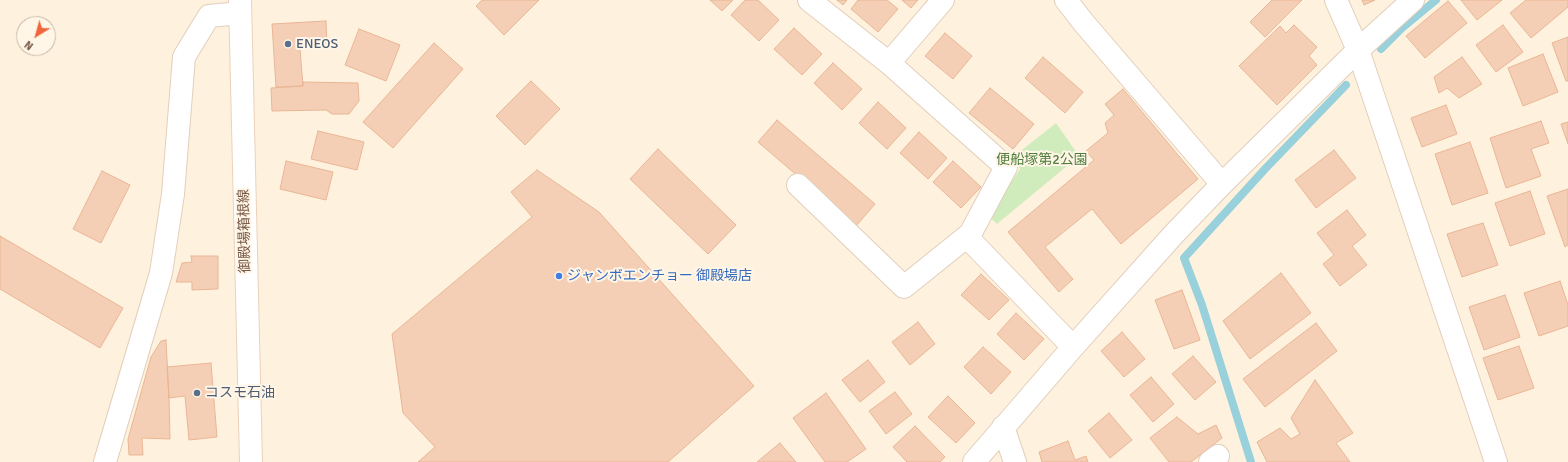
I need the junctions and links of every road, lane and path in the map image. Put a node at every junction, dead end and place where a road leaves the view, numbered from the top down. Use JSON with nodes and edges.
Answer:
{"nodes":[{"id":1,"x":809,"y":0,"type":"edge"},
{"id":2,"x":943,"y":0,"type":"edge"},
{"id":3,"x":1066,"y":0,"type":"edge"},
{"id":4,"x":1336,"y":0,"type":"edge"},
{"id":5,"x":1403,"y":4,"type":"edge"},
{"id":6,"x":240,"y":6,"type":"edge"},
{"id":7,"x":1358,"y":50,"type":"junction"},
{"id":8,"x":889,"y":63,"type":"junction"},
{"id":9,"x":1222,"y":184,"type":"junction"},
{"id":10,"x":798,"y":185,"type":"dead end"},
{"id":11,"x":971,"y":232,"type":"junction"},
{"id":12,"x":1073,"y":347,"type":"junction"},
{"id":13,"x":1003,"y":427,"type":"junction"},
{"id":14,"x":105,"y":462,"type":"edge"},
{"id":15,"x":251,"y":462,"type":"edge"},
{"id":16,"x":974,"y":462,"type":"edge"},
{"id":17,"x":1015,"y":462,"type":"edge"},
{"id":18,"x":1496,"y":462,"type":"edge"}],
"edges":[{"from":1,"to":8,"type":"street"},
{"from":2,"to":8,"type":"street"},
{"from":3,"to":9,"type":"street"},
{"from":4,"to":7,"type":"street"},
{"from":5,"to":7,"type":"street"},
{"from":6,"to":14,"type":"street"},
{"from":6,"to":15,"type":"street","name":"御殿場箱根線"},
{"from":7,"to":9,"type":"street"},
{"from":7,"to":18,"type":"street"},
{"from":8,"to":11,"type":"street"},
{"from":9,"to":12,"type":"street"},
{"from":10,"to":11,"type":"street"},
{"from":11,"to":12,"type":"street"},
{"from":12,"to":13,"type":"street"},
{"from":13,"to":16,"type":"street"},
{"from":13,"to":17,"type":"street"}]}
